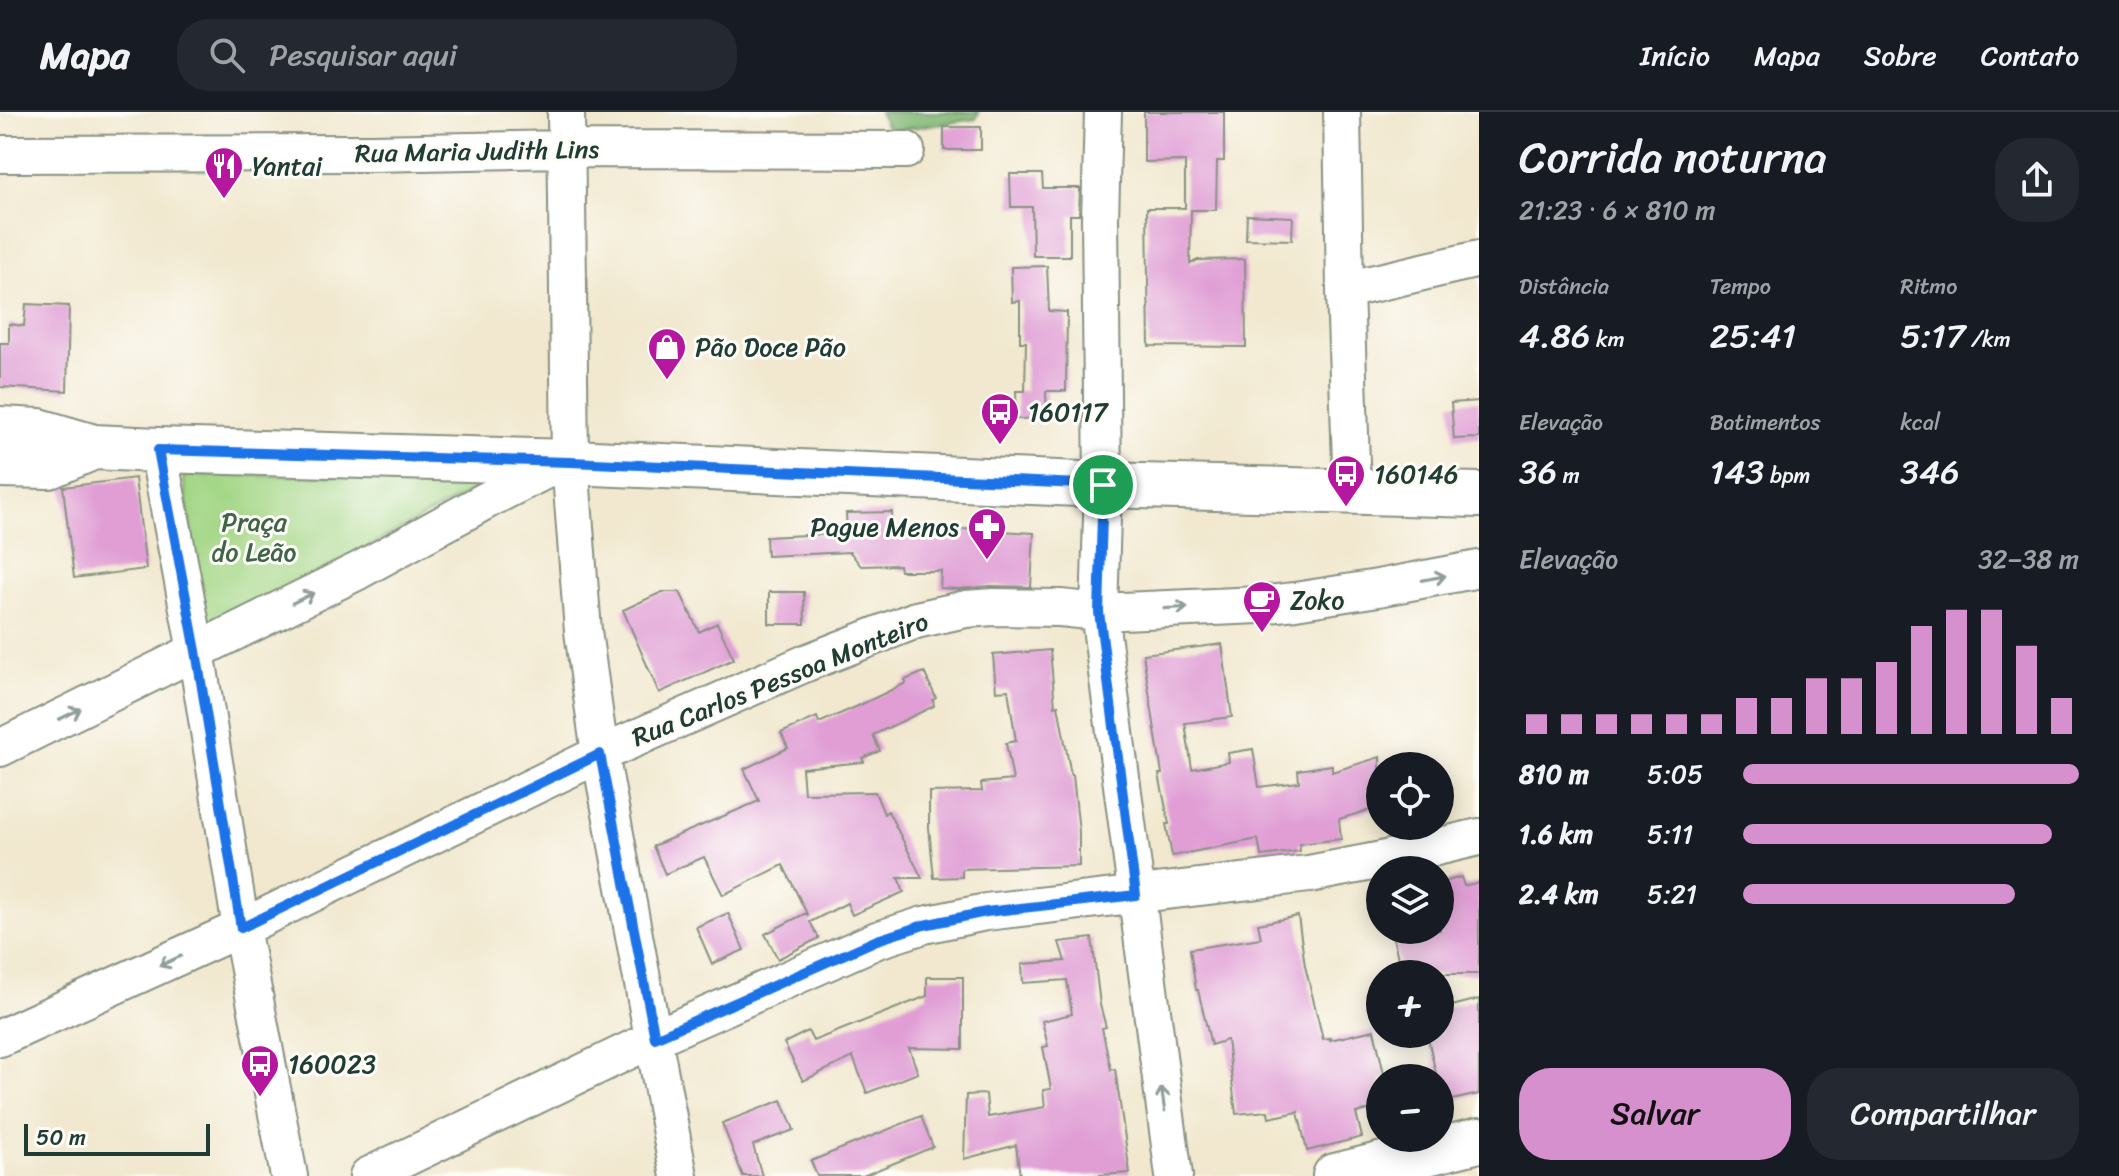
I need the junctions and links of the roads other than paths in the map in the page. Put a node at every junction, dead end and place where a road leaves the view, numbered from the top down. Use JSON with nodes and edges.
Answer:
{"nodes":[{"id":1,"x":566,"y":112,"type":"edge"},
{"id":2,"x":1103,"y":112,"type":"edge"},
{"id":3,"x":1342,"y":112,"type":"edge"},
{"id":4,"x":565,"y":149,"type":"junction"},
{"id":5,"x":906,"y":150,"type":"dead end"},
{"id":6,"x":0,"y":154,"type":"edge"},
{"id":7,"x":1479,"y":259,"type":"edge"},
{"id":8,"x":1345,"y":290,"type":"junction"},
{"id":9,"x":0,"y":429,"type":"edge"},
{"id":10,"x":94,"y":447,"type":"junction"},
{"id":11,"x":158,"y":450,"type":"junction"},
{"id":12,"x":566,"y":462,"type":"junction"},
{"id":13,"x":0,"y":465,"type":"edge"},
{"id":14,"x":1103,"y":485,"type":"junction"},
{"id":15,"x":1352,"y":492,"type":"junction"},
{"id":16,"x":1479,"y":495,"type":"edge"},
{"id":17,"x":1479,"y":569,"type":"edge"},
{"id":18,"x":1099,"y":612,"type":"junction"},
{"id":19,"x":196,"y":651,"type":"junction"},
{"id":20,"x":0,"y":748,"type":"edge"},
{"id":21,"x":600,"y":754,"type":"junction"},
{"id":22,"x":1479,"y":837,"type":"edge"},
{"id":23,"x":1136,"y":895,"type":"junction"},
{"id":24,"x":241,"y":928,"type":"junction"},
{"id":25,"x":0,"y":1038,"type":"edge"},
{"id":26,"x":655,"y":1038,"type":"junction"},
{"id":27,"x":1479,"y":1140,"type":"edge"},
{"id":28,"x":289,"y":1176,"type":"edge"},
{"id":29,"x":368,"y":1176,"type":"edge"},
{"id":30,"x":679,"y":1176,"type":"edge"},
{"id":31,"x":1174,"y":1176,"type":"edge"},
{"id":32,"x":1335,"y":1176,"type":"edge"}],
"edges":[{"from":1,"to":4,"type":"street"},
{"from":2,"to":14,"type":"street"},
{"from":3,"to":8,"type":"street"},
{"from":4,"to":5,"type":"street","name":"Rua Maria Judith Lins"},
{"from":4,"to":6,"type":"street","name":"Rua Maria Judith Lins"},
{"from":4,"to":12,"type":"street"},
{"from":7,"to":8,"type":"street"},
{"from":8,"to":15,"type":"street"},
{"from":9,"to":10,"type":"main road"},
{"from":10,"to":11,"type":"main road"},
{"from":10,"to":13,"type":"main road"},
{"from":11,"to":12,"type":"main road"},
{"from":11,"to":19,"type":"street"},
{"from":12,"to":14,"type":"main road"},
{"from":19,"to":12,"type":"street","one_way":true},
{"from":12,"to":21,"type":"street"},
{"from":14,"to":15,"type":"main road"},
{"from":14,"to":18,"type":"street"},
{"from":15,"to":16,"type":"main road"},
{"from":18,"to":17,"type":"street","name":"Rua Carlos Pessoa Monteiro","one_way":true},
{"from":18,"to":21,"type":"street","name":"Rua Carlos Pessoa Monteiro"},
{"from":18,"to":23,"type":"street"},
{"from":20,"to":19,"type":"street","one_way":true},
{"from":19,"to":24,"type":"street"},
{"from":21,"to":24,"type":"street","name":"Rua Carlos Pessoa Monteiro"},
{"from":21,"to":26,"type":"street"},
{"from":22,"to":23,"type":"street"},
{"from":23,"to":26,"type":"street"},
{"from":31,"to":23,"type":"street","one_way":true},
{"from":24,"to":25,"type":"street","name":"Rua Carlos Pessoa Monteiro","one_way":true},
{"from":24,"to":28,"type":"street"},
{"from":26,"to":29,"type":"street"},
{"from":26,"to":30,"type":"street"},
{"from":27,"to":32,"type":"main road"}]}
